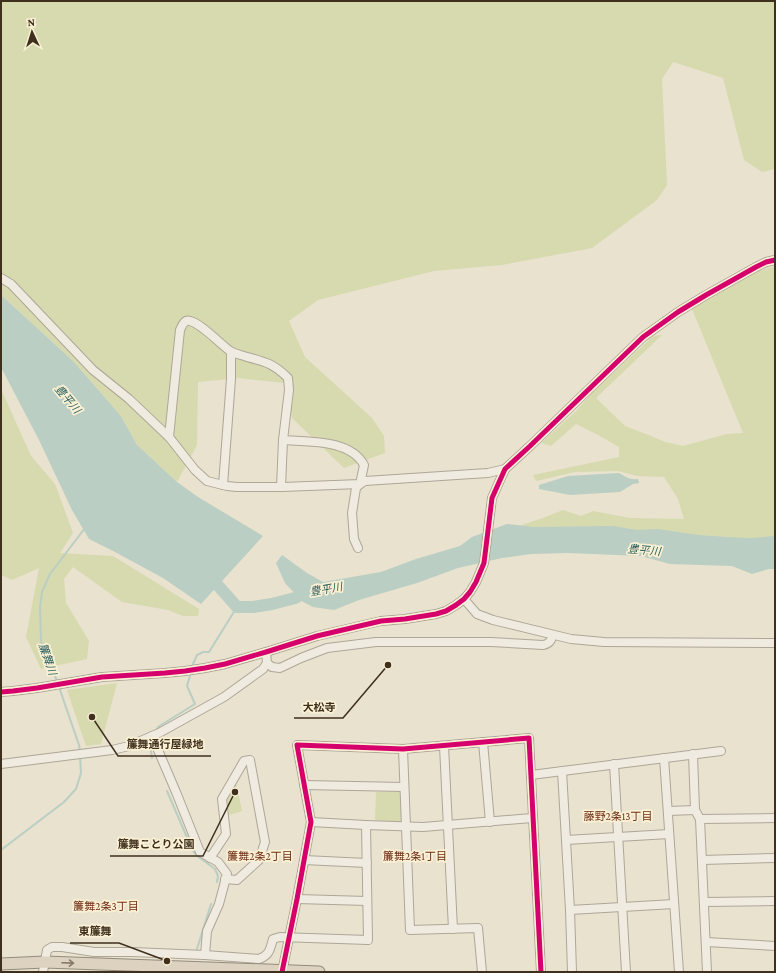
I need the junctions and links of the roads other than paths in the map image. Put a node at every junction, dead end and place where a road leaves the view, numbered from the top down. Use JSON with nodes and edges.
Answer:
{"nodes":[{"id":1,"x":775,"y":260,"type":"edge"},
{"id":2,"x":1,"y":278,"type":"edge"},
{"id":3,"x":231,"y":352,"type":"junction"},
{"id":4,"x":168,"y":437,"type":"junction"},
{"id":5,"x":283,"y":440,"type":"junction"},
{"id":6,"x":505,"y":468,"type":"junction"},
{"id":7,"x":360,"y":484,"type":"junction"},
{"id":8,"x":223,"y":485,"type":"junction"},
{"id":9,"x":281,"y":487,"type":"junction"},
{"id":10,"x":358,"y":548,"type":"dead end"},
{"id":11,"x":464,"y":600,"type":"junction"},
{"id":12,"x":553,"y":635,"type":"junction"},
{"id":13,"x":775,"y":643,"type":"edge"},
{"id":14,"x":266,"y":652,"type":"junction"},
{"id":15,"x":266,"y":663,"type":"junction"},
{"id":16,"x":1,"y":692,"type":"edge"},
{"id":17,"x":152,"y":736,"type":"junction"},
{"id":18,"x":483,"y":742,"type":"junction"},
{"id":19,"x":444,"y":746,"type":"junction"},
{"id":20,"x":403,"y":749,"type":"junction"},
{"id":21,"x":721,"y":751,"type":"dead end"},
{"id":22,"x":693,"y":754,"type":"junction"},
{"id":23,"x":664,"y":758,"type":"junction"},
{"id":24,"x":1,"y":764,"type":"edge"},
{"id":25,"x":614,"y":764,"type":"junction"},
{"id":26,"x":562,"y":770,"type":"junction"},
{"id":27,"x":530,"y":774,"type":"junction"},
{"id":28,"x":304,"y":785,"type":"junction"},
{"id":29,"x":404,"y":787,"type":"junction"},
{"id":30,"x":695,"y":810,"type":"junction"},
{"id":31,"x":668,"y":811,"type":"junction"},
{"id":32,"x":532,"y":818,"type":"junction"},
{"id":33,"x":775,"y":818,"type":"edge"},
{"id":34,"x":700,"y":819,"type":"junction"},
{"id":35,"x":311,"y":822,"type":"junction"},
{"id":36,"x":490,"y":822,"type":"junction"},
{"id":37,"x":366,"y":825,"type":"junction"},
{"id":38,"x":448,"y":825,"type":"junction"},
{"id":39,"x":406,"y":827,"type":"junction"},
{"id":40,"x":669,"y":834,"type":"junction"},
{"id":41,"x":618,"y":837,"type":"junction"},
{"id":42,"x":566,"y":840,"type":"junction"},
{"id":43,"x":210,"y":858,"type":"junction"},
{"id":44,"x":775,"y":858,"type":"edge"},
{"id":45,"x":304,"y":860,"type":"junction"},
{"id":46,"x":702,"y":860,"type":"junction"},
{"id":47,"x":367,"y":863,"type":"junction"},
{"id":48,"x":225,"y":879,"type":"junction"},
{"id":49,"x":297,"y":899,"type":"junction"},
{"id":50,"x":775,"y":901,"type":"edge"},
{"id":51,"x":367,"y":902,"type":"junction"},
{"id":52,"x":704,"y":902,"type":"junction"},
{"id":53,"x":674,"y":904,"type":"junction"},
{"id":54,"x":622,"y":907,"type":"junction"},
{"id":55,"x":570,"y":910,"type":"junction"},
{"id":56,"x":453,"y":929,"type":"junction"},
{"id":57,"x":289,"y":937,"type":"junction"},
{"id":58,"x":706,"y":942,"type":"junction"},
{"id":59,"x":775,"y":946,"type":"edge"},
{"id":60,"x":206,"y":955,"type":"junction"},
{"id":61,"x":1,"y":964,"type":"edge"},
{"id":62,"x":44,"y":967,"type":"edge"},
{"id":63,"x":110,"y":968,"type":"edge"},
{"id":64,"x":143,"y":969,"type":"edge"},
{"id":65,"x":282,"y":971,"type":"edge"},
{"id":66,"x":319,"y":972,"type":"edge"},
{"id":67,"x":482,"y":972,"type":"edge"},
{"id":68,"x":541,"y":972,"type":"edge"},
{"id":69,"x":572,"y":972,"type":"edge"},
{"id":70,"x":626,"y":972,"type":"edge"},
{"id":71,"x":679,"y":972,"type":"edge"},
{"id":72,"x":707,"y":972,"type":"edge"}],
"edges":[{"from":1,"to":6,"type":"street"},
{"from":2,"to":4,"type":"street"},
{"from":3,"to":4,"type":"street"},
{"from":3,"to":5,"type":"street"},
{"from":3,"to":8,"type":"street"},
{"from":4,"to":8,"type":"street"},
{"from":5,"to":7,"type":"street"},
{"from":5,"to":9,"type":"street"},
{"from":6,"to":7,"type":"street"},
{"from":6,"to":11,"type":"street"},
{"from":7,"to":9,"type":"street"},
{"from":7,"to":10,"type":"street"},
{"from":8,"to":9,"type":"street"},
{"from":11,"to":12,"type":"street"},
{"from":11,"to":14,"type":"street"},
{"from":12,"to":13,"type":"street"},
{"from":12,"to":15,"type":"street"},
{"from":14,"to":15,"type":"street"},
{"from":14,"to":16,"type":"street"},
{"from":15,"to":17,"type":"street"},
{"from":17,"to":24,"type":"street"},
{"from":17,"to":43,"type":"street"},
{"from":18,"to":19,"type":"street"},
{"from":18,"to":27,"type":"street"},
{"from":18,"to":36,"type":"street"},
{"from":19,"to":20,"type":"street"},
{"from":19,"to":38,"type":"street"},
{"from":20,"to":28,"type":"street"},
{"from":20,"to":29,"type":"street"},
{"from":21,"to":22,"type":"street"},
{"from":22,"to":23,"type":"street"},
{"from":22,"to":30,"type":"street"},
{"from":23,"to":25,"type":"street"},
{"from":23,"to":31,"type":"street"},
{"from":25,"to":26,"type":"street"},
{"from":25,"to":41,"type":"street"},
{"from":26,"to":27,"type":"street"},
{"from":26,"to":42,"type":"street"},
{"from":27,"to":32,"type":"street"},
{"from":28,"to":29,"type":"street"},
{"from":28,"to":35,"type":"street"},
{"from":29,"to":39,"type":"street"},
{"from":30,"to":31,"type":"street"},
{"from":30,"to":34,"type":"street"},
{"from":31,"to":40,"type":"street"},
{"from":32,"to":36,"type":"street"},
{"from":32,"to":68,"type":"street"},
{"from":33,"to":34,"type":"street"},
{"from":34,"to":46,"type":"street"},
{"from":35,"to":37,"type":"street"},
{"from":35,"to":45,"type":"street"},
{"from":36,"to":38,"type":"street"},
{"from":37,"to":39,"type":"street"},
{"from":37,"to":47,"type":"street"},
{"from":38,"to":39,"type":"street"},
{"from":38,"to":56,"type":"street"},
{"from":39,"to":56,"type":"street"},
{"from":40,"to":41,"type":"street"},
{"from":40,"to":53,"type":"street"},
{"from":41,"to":42,"type":"street"},
{"from":41,"to":54,"type":"street"},
{"from":42,"to":55,"type":"street"},
{"from":43,"to":48,"type":"street"},
{"from":43,"to":48,"type":"street"},
{"from":44,"to":46,"type":"street"},
{"from":45,"to":47,"type":"street"},
{"from":45,"to":49,"type":"street"},
{"from":46,"to":52,"type":"street"},
{"from":47,"to":51,"type":"street"},
{"from":48,"to":60,"type":"street"},
{"from":49,"to":51,"type":"street"},
{"from":49,"to":57,"type":"street"},
{"from":50,"to":52,"type":"street"},
{"from":51,"to":57,"type":"street"},
{"from":52,"to":58,"type":"street"},
{"from":53,"to":54,"type":"street"},
{"from":53,"to":71,"type":"street"},
{"from":54,"to":55,"type":"street"},
{"from":54,"to":70,"type":"street"},
{"from":55,"to":69,"type":"street"},
{"from":56,"to":67,"type":"street"},
{"from":57,"to":60,"type":"street"},
{"from":57,"to":65,"type":"street"},
{"from":58,"to":59,"type":"street"},
{"from":58,"to":72,"type":"street"},
{"from":60,"to":62,"type":"street"},
{"from":61,"to":62,"type":"highway"},
{"from":62,"to":63,"type":"highway","one_way":true},
{"from":63,"to":64,"type":"highway"},
{"from":64,"to":65,"type":"highway"},
{"from":65,"to":66,"type":"highway"}]}
